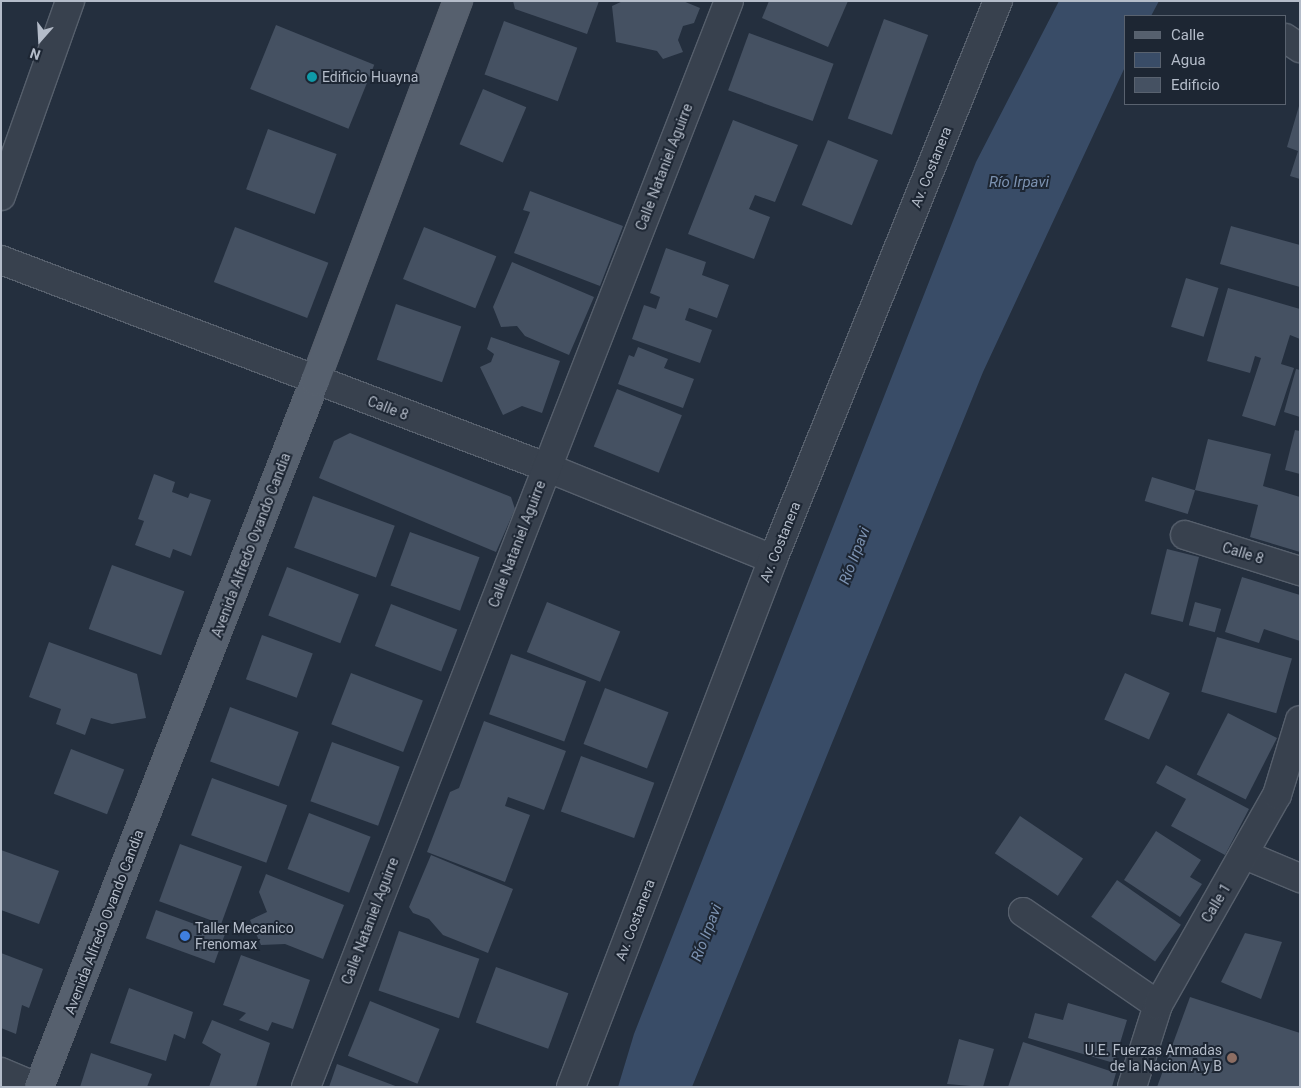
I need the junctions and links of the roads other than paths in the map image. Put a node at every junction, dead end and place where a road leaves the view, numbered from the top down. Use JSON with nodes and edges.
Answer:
{"nodes":[{"id":1,"x":70,"y":1,"type":"edge"},
{"id":2,"x":458,"y":1,"type":"edge"},
{"id":3,"x":729,"y":1,"type":"edge"},
{"id":4,"x":998,"y":1,"type":"edge"},
{"id":5,"x":1286,"y":39,"type":"edge"},
{"id":6,"x":1300,"y":48,"type":"edge"},
{"id":7,"x":1,"y":196,"type":"edge"},
{"id":8,"x":1,"y":260,"type":"edge"},
{"id":9,"x":315,"y":381,"type":"junction"},
{"id":10,"x":546,"y":467,"type":"junction"},
{"id":11,"x":1185,"y":535,"type":"dead end"},
{"id":12,"x":773,"y":559,"type":"junction"},
{"id":13,"x":1300,"y":571,"type":"edge"},
{"id":14,"x":1300,"y":720,"type":"edge"},
{"id":15,"x":1245,"y":855,"type":"junction"},
{"id":16,"x":1300,"y":878,"type":"edge"},
{"id":17,"x":1023,"y":912,"type":"dead end"},
{"id":18,"x":1158,"y":1005,"type":"junction"},
{"id":19,"x":1,"y":1072,"type":"edge"},
{"id":20,"x":38,"y":1087,"type":"edge"},
{"id":21,"x":306,"y":1087,"type":"edge"},
{"id":22,"x":571,"y":1087,"type":"edge"},
{"id":23,"x":1132,"y":1087,"type":"edge"}],
"edges":[{"from":1,"to":7,"type":"street"},
{"from":2,"to":9,"type":"main road","name":"Avenida Alfredo Ovando Candia"},
{"from":3,"to":10,"type":"street","name":"Calle Nataniel Aguirre"},
{"from":4,"to":12,"type":"street","name":"Av. Costanera"},
{"from":5,"to":6,"type":"street"},
{"from":8,"to":9,"type":"street","name":"Calle 8"},
{"from":9,"to":10,"type":"street","name":"Calle 8"},
{"from":9,"to":20,"type":"main road","name":"Avenida Alfredo Ovando Candia"},
{"from":10,"to":12,"type":"street","name":"Calle 8"},
{"from":10,"to":21,"type":"street","name":"Calle Nataniel Aguirre"},
{"from":11,"to":13,"type":"street","name":"Calle 8"},
{"from":12,"to":22,"type":"street","name":"Av. Costanera"},
{"from":14,"to":15,"type":"street","name":"Calle 1"},
{"from":15,"to":16,"type":"street"},
{"from":15,"to":18,"type":"street","name":"Calle 1"},
{"from":17,"to":18,"type":"street"},
{"from":18,"to":23,"type":"street","name":"Calle 1"},
{"from":19,"to":20,"type":"street"}]}
